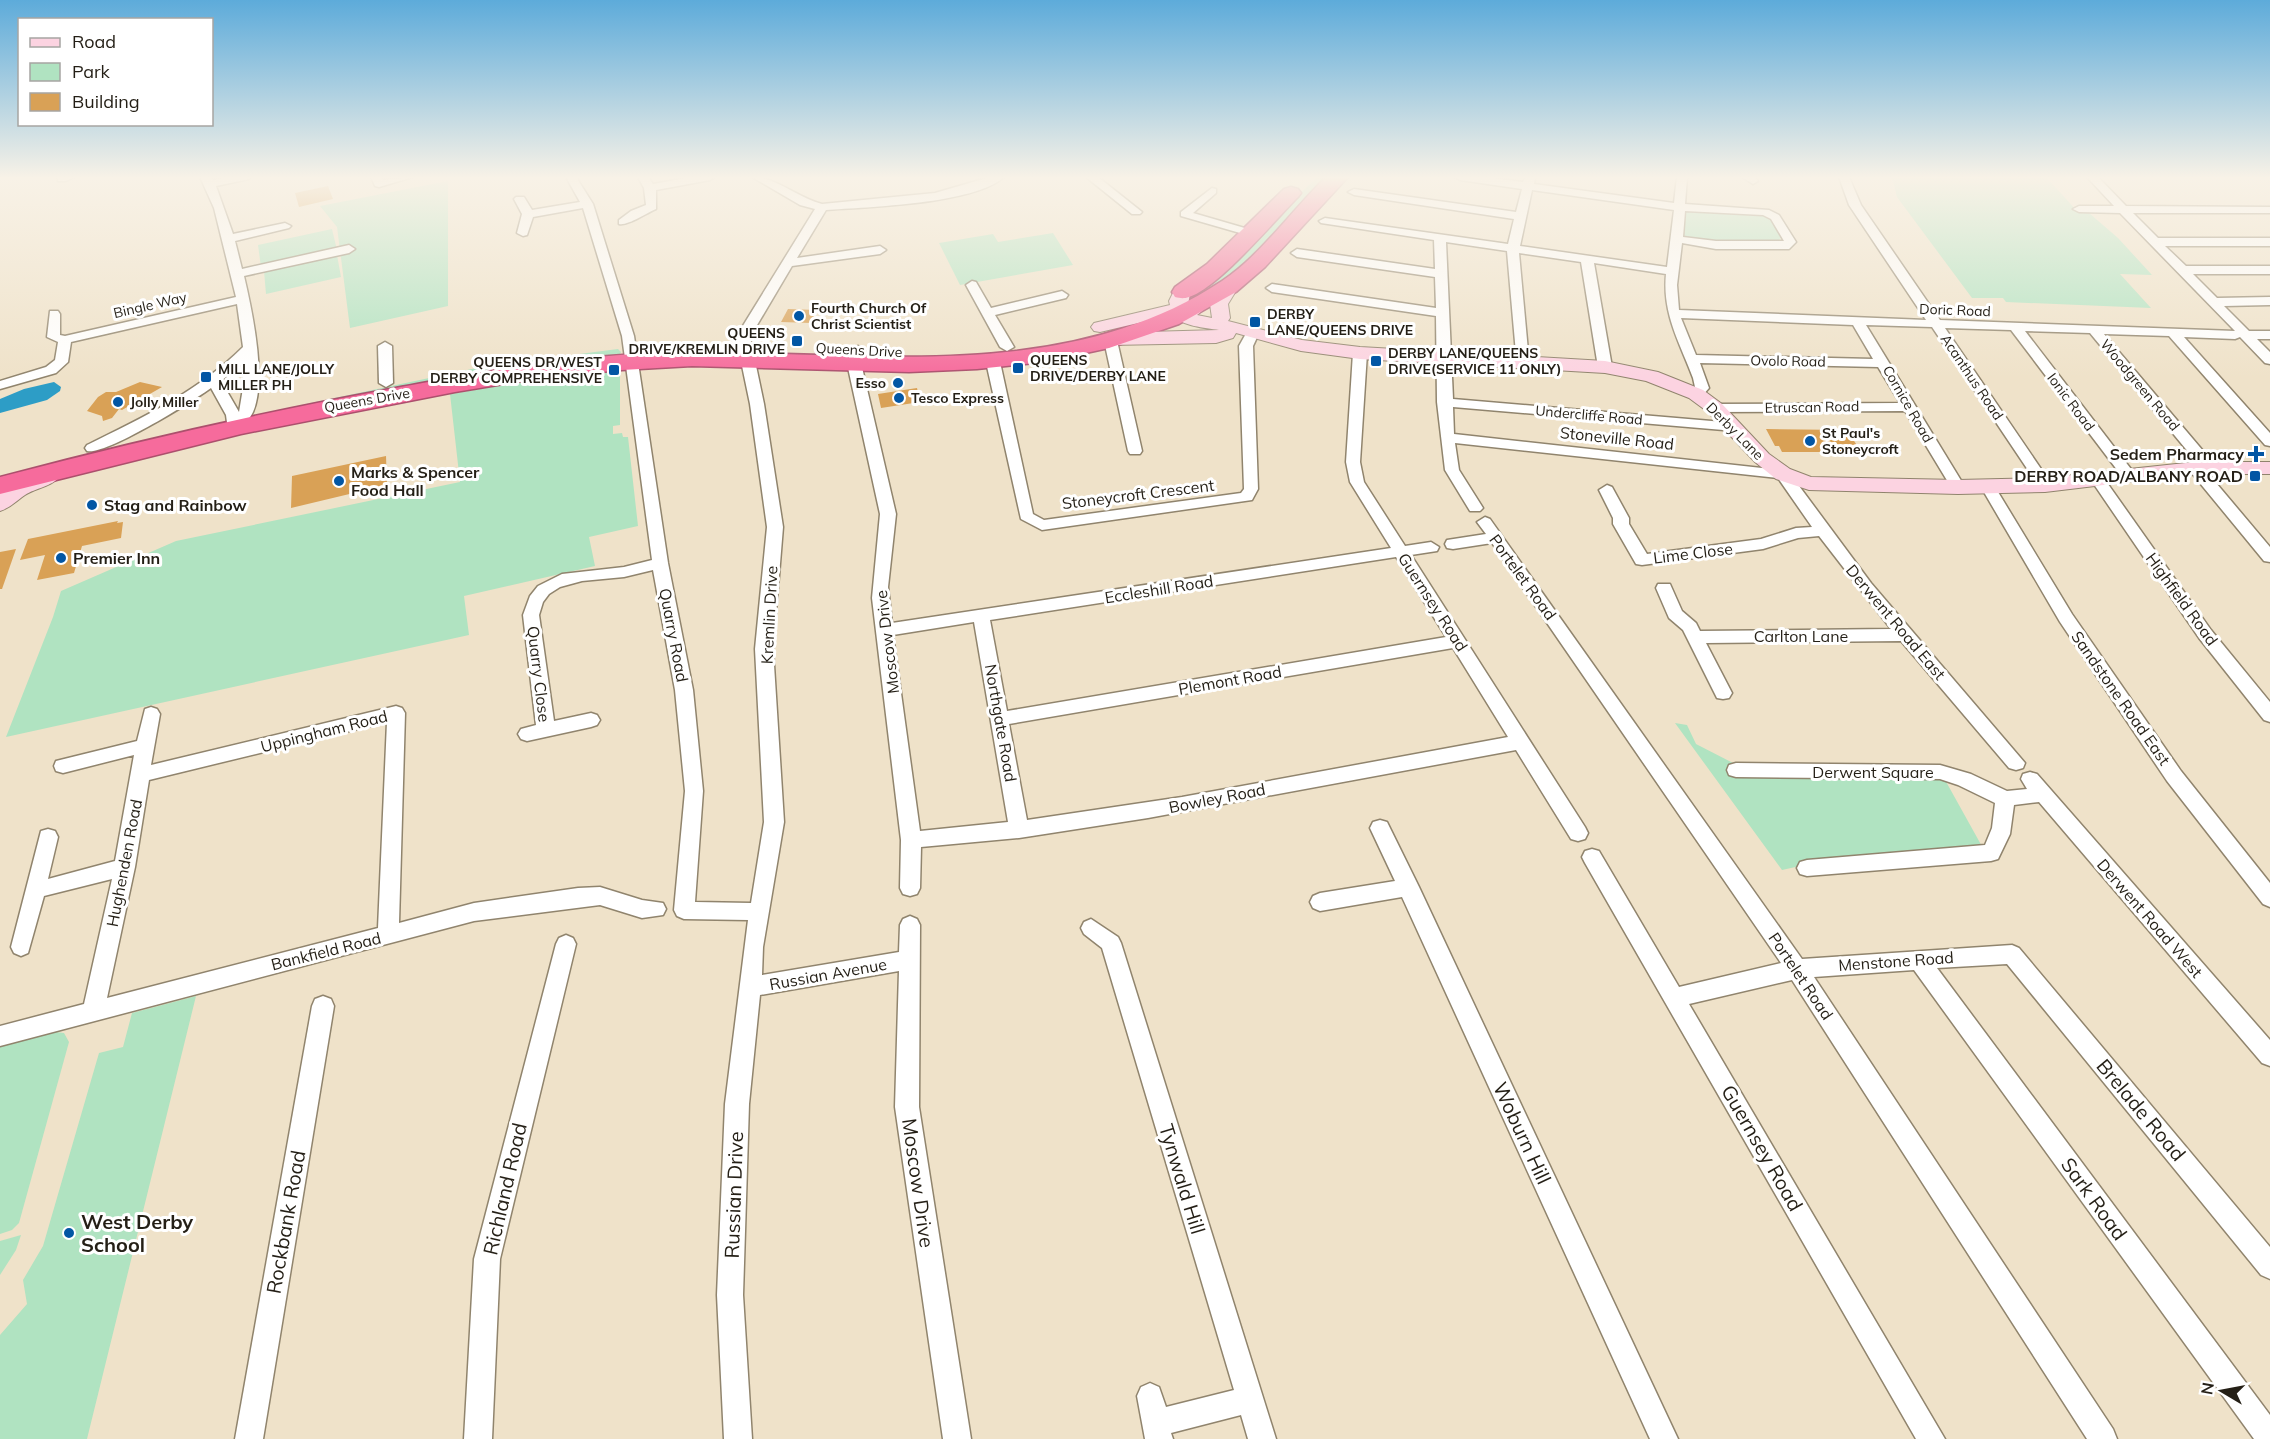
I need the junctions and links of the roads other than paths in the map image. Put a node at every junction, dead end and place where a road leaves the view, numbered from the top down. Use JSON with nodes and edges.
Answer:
{"nodes":[{"id":1,"x":229,"y":244,"type":"edge"},
{"id":2,"x":599,"y":244,"type":"edge"},
{"id":3,"x":800,"y":244,"type":"edge"},
{"id":4,"x":1240,"y":244,"type":"edge"},
{"id":5,"x":1271,"y":244,"type":"edge"},
{"id":6,"x":1441,"y":244,"type":"edge"},
{"id":7,"x":1481,"y":244,"type":"edge"},
{"id":8,"x":1514,"y":244,"type":"edge"},
{"id":9,"x":1675,"y":244,"type":"edge"},
{"id":10,"x":1710,"y":244,"type":"edge"},
{"id":11,"x":1787,"y":244,"type":"edge"},
{"id":12,"x":1881,"y":244,"type":"edge"},
{"id":13,"x":2157,"y":244,"type":"edge"},
{"id":14,"x":349,"y":249,"type":"dead end"},
{"id":15,"x":1513,"y":249,"type":"junction"},
{"id":16,"x":880,"y":250,"type":"dead end"},
{"id":17,"x":1297,"y":253,"type":"dead end"},
{"id":18,"x":1587,"y":259,"type":"junction"},
{"id":19,"x":789,"y":263,"type":"junction"},
{"id":20,"x":2182,"y":270,"type":"junction"},
{"id":21,"x":2270,"y":270,"type":"edge"},
{"id":22,"x":1671,"y":271,"type":"junction"},
{"id":23,"x":238,"y":274,"type":"junction"},
{"id":24,"x":1443,"y":274,"type":"junction"},
{"id":25,"x":972,"y":285,"type":"dead end"},
{"id":26,"x":1230,"y":286,"type":"junction"},
{"id":27,"x":1272,"y":288,"type":"dead end"},
{"id":28,"x":1062,"y":295,"type":"dead end"},
{"id":29,"x":242,"y":299,"type":"junction"},
{"id":30,"x":2270,"y":301,"type":"edge"},
{"id":31,"x":2213,"y":302,"type":"junction"},
{"id":32,"x":1183,"y":307,"type":"junction"},
{"id":33,"x":988,"y":313,"type":"junction"},
{"id":34,"x":1444,"y":313,"type":"junction"},
{"id":35,"x":54,"y":314,"type":"dead end"},
{"id":36,"x":1674,"y":314,"type":"junction"},
{"id":37,"x":1221,"y":318,"type":"junction"},
{"id":38,"x":1857,"y":321,"type":"junction"},
{"id":39,"x":1935,"y":324,"type":"junction"},
{"id":40,"x":2015,"y":327,"type":"junction"},
{"id":41,"x":1244,"y":330,"type":"junction"},
{"id":42,"x":2094,"y":330,"type":"junction"},
{"id":43,"x":2173,"y":333,"type":"junction"},
{"id":44,"x":1106,"y":335,"type":"junction"},
{"id":45,"x":2240,"y":335,"type":"junction"},
{"id":46,"x":2270,"y":335,"type":"edge"},
{"id":47,"x":65,"y":340,"type":"junction"},
{"id":48,"x":385,"y":346,"type":"dead end"},
{"id":49,"x":250,"y":348,"type":"junction"},
{"id":50,"x":746,"y":352,"type":"junction"},
{"id":51,"x":630,"y":353,"type":"junction"},
{"id":52,"x":1360,"y":353,"type":"junction"},
{"id":53,"x":1000,"y":354,"type":"junction"},
{"id":54,"x":856,"y":356,"type":"junction"},
{"id":55,"x":1444,"y":358,"type":"junction"},
{"id":56,"x":1691,"y":359,"type":"junction"},
{"id":57,"x":2270,"y":360,"type":"edge"},
{"id":58,"x":1522,"y":362,"type":"junction"},
{"id":59,"x":1884,"y":363,"type":"junction"},
{"id":60,"x":1605,"y":368,"type":"junction"},
{"id":61,"x":213,"y":379,"type":"junction"},
{"id":62,"x":386,"y":383,"type":"junction"},
{"id":63,"x":0,"y":385,"type":"edge"},
{"id":64,"x":1696,"y":394,"type":"junction"},
{"id":65,"x":1444,"y":402,"type":"junction"},
{"id":66,"x":1909,"y":407,"type":"junction"},
{"id":67,"x":1715,"y":408,"type":"junction"},
{"id":68,"x":238,"y":418,"type":"junction"},
{"id":69,"x":1735,"y":427,"type":"junction"},
{"id":70,"x":1447,"y":438,"type":"junction"},
{"id":71,"x":2270,"y":442,"type":"edge"},
{"id":72,"x":93,"y":448,"type":"junction"},
{"id":73,"x":1135,"y":451,"type":"dead end"},
{"id":74,"x":72,"y":468,"type":"junction"},
{"id":75,"x":2202,"y":468,"type":"junction"},
{"id":76,"x":2270,"y":468,"type":"edge"},
{"id":77,"x":0,"y":470,"type":"edge"},
{"id":78,"x":1783,"y":474,"type":"junction"},
{"id":79,"x":2129,"y":476,"type":"junction"},
{"id":80,"x":2098,"y":480,"type":"junction"},
{"id":81,"x":2045,"y":485,"type":"junction"},
{"id":82,"x":0,"y":486,"type":"edge"},
{"id":83,"x":1958,"y":487,"type":"junction"},
{"id":84,"x":1988,"y":487,"type":"junction"},
{"id":85,"x":1607,"y":490,"type":"dead end"},
{"id":86,"x":0,"y":504,"type":"edge"},
{"id":87,"x":1475,"y":508,"type":"dead end"},
{"id":88,"x":1821,"y":531,"type":"junction"},
{"id":89,"x":2264,"y":541,"type":"edge"},
{"id":90,"x":1453,"y":544,"type":"dead end"},
{"id":91,"x":1431,"y":547,"type":"dead end"},
{"id":92,"x":1400,"y":552,"type":"junction"},
{"id":93,"x":2270,"y":557,"type":"edge"},
{"id":94,"x":660,"y":563,"type":"junction"},
{"id":95,"x":1664,"y":588,"type":"dead end"},
{"id":96,"x":981,"y":616,"type":"junction"},
{"id":97,"x":886,"y":630,"type":"junction"},
{"id":98,"x":1906,"y":635,"type":"junction"},
{"id":99,"x":1695,"y":637,"type":"junction"},
{"id":100,"x":1459,"y":641,"type":"junction"},
{"id":101,"x":1723,"y":693,"type":"dead end"},
{"id":102,"x":151,"y":714,"type":"dead end"},
{"id":103,"x":2270,"y":715,"type":"edge"},
{"id":104,"x":1001,"y":719,"type":"junction"},
{"id":105,"x":591,"y":720,"type":"dead end"},
{"id":106,"x":1522,"y":742,"type":"junction"},
{"id":107,"x":144,"y":746,"type":"junction"},
{"id":108,"x":2016,"y":763,"type":"dead end"},
{"id":109,"x":63,"y":766,"type":"dead end"},
{"id":110,"x":1736,"y":770,"type":"dead end"},
{"id":111,"x":141,"y":775,"type":"junction"},
{"id":112,"x":2005,"y":799,"type":"junction"},
{"id":113,"x":1380,"y":828,"type":"dead end"},
{"id":114,"x":1019,"y":830,"type":"junction"},
{"id":115,"x":1578,"y":833,"type":"dead end"},
{"id":116,"x":48,"y":837,"type":"dead end"},
{"id":117,"x":911,"y":840,"type":"junction"},
{"id":118,"x":1592,"y":857,"type":"dead end"},
{"id":119,"x":124,"y":867,"type":"junction"},
{"id":120,"x":1807,"y":868,"type":"dead end"},
{"id":121,"x":1409,"y":887,"type":"junction"},
{"id":122,"x":910,"y":888,"type":"dead end"},
{"id":123,"x":36,"y":890,"type":"junction"},
{"id":124,"x":2269,"y":896,"type":"edge"},
{"id":125,"x":1320,"y":902,"type":"dead end"},
{"id":126,"x":656,"y":909,"type":"dead end"},
{"id":127,"x":760,"y":912,"type":"junction"},
{"id":128,"x":910,"y":925,"type":"dead end"},
{"id":129,"x":1091,"y":928,"type":"dead end"},
{"id":130,"x":388,"y":935,"type":"junction"},
{"id":131,"x":566,"y":944,"type":"dead end"},
{"id":132,"x":754,"y":946,"type":"joint"},
{"id":133,"x":21,"y":947,"type":"dead end"},
{"id":134,"x":2012,"y":954,"type":"joint"},
{"id":135,"x":1918,"y":959,"type":"junction"},
{"id":136,"x":908,"y":960,"type":"junction"},
{"id":137,"x":1797,"y":969,"type":"junction"},
{"id":138,"x":749,"y":987,"type":"junction"},
{"id":139,"x":1675,"y":998,"type":"junction"},
{"id":140,"x":323,"y":1006,"type":"dead end"},
{"id":141,"x":93,"y":1011,"type":"junction"},
{"id":142,"x":0,"y":1036,"type":"edge"},
{"id":143,"x":2270,"y":1056,"type":"edge"},
{"id":144,"x":2270,"y":1266,"type":"edge"},
{"id":145,"x":1150,"y":1396,"type":"dead end"},
{"id":146,"x":1249,"y":1400,"type":"junction"},
{"id":147,"x":1157,"y":1431,"type":"edge"},
{"id":148,"x":2270,"y":1438,"type":"edge"},
{"id":149,"x":249,"y":1439,"type":"edge"},
{"id":150,"x":477,"y":1439,"type":"edge"},
{"id":151,"x":738,"y":1439,"type":"edge"},
{"id":152,"x":957,"y":1439,"type":"edge"},
{"id":153,"x":1262,"y":1439,"type":"edge"},
{"id":154,"x":1664,"y":1439,"type":"edge"},
{"id":155,"x":1931,"y":1439,"type":"edge"},
{"id":156,"x":2103,"y":1439,"type":"edge"}],
"edges":[{"from":1,"to":23,"type":"street"},
{"from":2,"to":51,"type":"street","name":"Quarry Road"},
{"from":3,"to":19,"type":"street"},
{"from":4,"to":32,"type":"highway","name":"Queens Drive"},
{"from":5,"to":26,"type":"highway","name":"Queens Drive"},
{"from":6,"to":24,"type":"street"},
{"from":7,"to":15,"type":"street"},
{"from":8,"to":15,"type":"street"},
{"from":9,"to":22,"type":"street"},
{"from":10,"to":11,"type":"street"},
{"from":12,"to":39,"type":"street","name":"Acanthus Road"},
{"from":13,"to":20,"type":"street"},
{"from":14,"to":23,"type":"street"},
{"from":15,"to":18,"type":"street"},
{"from":15,"to":58,"type":"street"},
{"from":16,"to":19,"type":"street"},
{"from":17,"to":24,"type":"street"},
{"from":18,"to":22,"type":"street"},
{"from":18,"to":60,"type":"street"},
{"from":19,"to":50,"type":"street"},
{"from":20,"to":21,"type":"street"},
{"from":20,"to":31,"type":"street"},
{"from":22,"to":36,"type":"street"},
{"from":23,"to":29,"type":"street"},
{"from":24,"to":34,"type":"street"},
{"from":25,"to":33,"type":"street"},
{"from":26,"to":32,"type":"highway","name":"Queens Drive"},
{"from":26,"to":37,"type":"street"},
{"from":27,"to":34,"type":"street"},
{"from":28,"to":33,"type":"street"},
{"from":29,"to":47,"type":"street","name":"Bingle Way"},
{"from":29,"to":49,"type":"street"},
{"from":30,"to":31,"type":"street"},
{"from":31,"to":45,"type":"street"},
{"from":32,"to":37,"type":"street","name":"Derby Lane"},
{"from":32,"to":41,"type":"street","name":"Derby Lane"},
{"from":32,"to":44,"type":"highway","name":"Queens Drive"},
{"from":33,"to":53,"type":"street"},
{"from":34,"to":55,"type":"street"},
{"from":35,"to":47,"type":"street"},
{"from":36,"to":38,"type":"street","name":"Doric Road"},
{"from":36,"to":56,"type":"street"},
{"from":37,"to":41,"type":"street","name":"Derby Lane"},
{"from":38,"to":39,"type":"street","name":"Doric Road"},
{"from":38,"to":59,"type":"street","name":"Cornice Road"},
{"from":39,"to":40,"type":"street","name":"Doric Road"},
{"from":39,"to":81,"type":"street","name":"Acanthus Road"},
{"from":40,"to":42,"type":"street","name":"Doric Road"},
{"from":40,"to":79,"type":"street","name":"Ionic Road"},
{"from":41,"to":44,"type":"street","name":"Queens Drive"},
{"from":41,"to":52,"type":"street","name":"Derby Lane"},
{"from":41,"to":53,"type":"street","name":"Stoneycroft Crescent"},
{"from":42,"to":43,"type":"street","name":"Doric Road"},
{"from":42,"to":75,"type":"street","name":"Woodgreen Road"},
{"from":43,"to":45,"type":"street","name":"Doric Road"},
{"from":43,"to":71,"type":"street"},
{"from":44,"to":53,"type":"highway","name":"Queens Drive"},
{"from":44,"to":73,"type":"street"},
{"from":45,"to":46,"type":"street","name":"Doric Road"},
{"from":45,"to":57,"type":"street"},
{"from":47,"to":63,"type":"street"},
{"from":48,"to":62,"type":"street"},
{"from":49,"to":61,"type":"street"},
{"from":49,"to":68,"type":"street"},
{"from":50,"to":51,"type":"highway","name":"Queens Drive"},
{"from":50,"to":54,"type":"highway","name":"Queens Drive"},
{"from":50,"to":127,"type":"street","name":"Kremlin Drive"},
{"from":51,"to":62,"type":"highway","name":"Queens Drive"},
{"from":51,"to":68,"type":"highway","name":"Queens Drive"},
{"from":51,"to":94,"type":"street","name":"Quarry Road"},
{"from":52,"to":55,"type":"street","name":"Derby Lane"},
{"from":52,"to":92,"type":"street","name":"Guernsey Road"},
{"from":53,"to":54,"type":"highway","name":"Queens Drive"},
{"from":54,"to":97,"type":"street","name":"Moscow Drive"},
{"from":55,"to":58,"type":"street","name":"Derby Lane"},
{"from":55,"to":65,"type":"street"},
{"from":56,"to":59,"type":"street","name":"Ovolo Road"},
{"from":56,"to":64,"type":"street"},
{"from":58,"to":60,"type":"street","name":"Derby Lane"},
{"from":59,"to":66,"type":"street","name":"Cornice Road"},
{"from":60,"to":64,"type":"street","name":"Derby Lane"},
{"from":61,"to":68,"type":"street"},
{"from":61,"to":72,"type":"street"},
{"from":62,"to":68,"type":"highway","name":"Queens Drive"},
{"from":64,"to":67,"type":"street","name":"Derby Lane"},
{"from":65,"to":69,"type":"street","name":"Undercliffe Road"},
{"from":65,"to":70,"type":"street"},
{"from":66,"to":67,"type":"street","name":"Etruscan Road"},
{"from":66,"to":83,"type":"street","name":"Cornice Road"},
{"from":67,"to":69,"type":"street","name":"Derby Lane"},
{"from":68,"to":72,"type":"highway"},
{"from":68,"to":74,"type":"highway","name":"Queens Drive"},
{"from":69,"to":78,"type":"street","name":"Derby Lane"},
{"from":70,"to":78,"type":"street","name":"Stoneville Road"},
{"from":70,"to":87,"type":"street"},
{"from":72,"to":77,"type":"highway"},
{"from":74,"to":82,"type":"highway","name":"Queens Drive"},
{"from":74,"to":86,"type":"street"},
{"from":75,"to":76,"type":"street","name":"Derby Lane"},
{"from":75,"to":79,"type":"street","name":"Derby Lane"},
{"from":75,"to":89,"type":"street","name":"Woodgreen Road"},
{"from":78,"to":83,"type":"street","name":"Derby Lane"},
{"from":78,"to":88,"type":"street","name":"Derwent Road East"},
{"from":79,"to":80,"type":"street","name":"Derby Lane"},
{"from":80,"to":81,"type":"street","name":"Derby Lane"},
{"from":80,"to":103,"type":"street","name":"Highfield Road"},
{"from":81,"to":84,"type":"street","name":"Derby Lane"},
{"from":83,"to":84,"type":"street","name":"Derby Lane"},
{"from":84,"to":124,"type":"street","name":"Sandstone Road East"},
{"from":85,"to":88,"type":"street","name":"Lime Close"},
{"from":88,"to":98,"type":"street","name":"Derwent Road East"},
{"from":89,"to":93,"type":"street","name":"Woodgreen Road"},
{"from":90,"to":137,"type":"street","name":"Portelet Road"},
{"from":91,"to":92,"type":"street","name":"Eccleshill Road"},
{"from":92,"to":96,"type":"street","name":"Eccleshill Road"},
{"from":92,"to":100,"type":"street","name":"Guernsey Road"},
{"from":94,"to":105,"type":"street","name":"Quarry Close"},
{"from":94,"to":127,"type":"street","name":"Quarry Road"},
{"from":95,"to":99,"type":"street"},
{"from":96,"to":97,"type":"street","name":"Eccleshill Road"},
{"from":96,"to":104,"type":"street","name":"Northgate Road"},
{"from":97,"to":117,"type":"street","name":"Moscow Drive"},
{"from":98,"to":99,"type":"street","name":"Carlton Lane"},
{"from":98,"to":108,"type":"street","name":"Derwent Road East"},
{"from":99,"to":101,"type":"street"},
{"from":100,"to":104,"type":"street","name":"Plemont Road"},
{"from":100,"to":106,"type":"street","name":"Guernsey Road"},
{"from":102,"to":107,"type":"street","name":"Hughenden Road"},
{"from":104,"to":114,"type":"street","name":"Northgate Road"},
{"from":106,"to":114,"type":"street","name":"Bowley Road"},
{"from":106,"to":115,"type":"street","name":"Guernsey Road"},
{"from":107,"to":109,"type":"street"},
{"from":107,"to":111,"type":"street","name":"Hughenden Road"},
{"from":110,"to":112,"type":"street","name":"Derwent Square"},
{"from":111,"to":119,"type":"street","name":"Hughenden Road"},
{"from":111,"to":130,"type":"street","name":"Uppingham Road"},
{"from":112,"to":120,"type":"street"},
{"from":112,"to":143,"type":"street","name":"Derwent Road West"},
{"from":113,"to":121,"type":"street","name":"Woburn Hill"},
{"from":114,"to":117,"type":"street","name":"Bowley Road"},
{"from":116,"to":123,"type":"street"},
{"from":117,"to":122,"type":"street","name":"Moscow Drive"},
{"from":118,"to":139,"type":"street","name":"Guernsey Road"},
{"from":119,"to":123,"type":"street"},
{"from":119,"to":141,"type":"street","name":"Hughenden Road"},
{"from":121,"to":125,"type":"street"},
{"from":121,"to":154,"type":"street","name":"Woburn Hill"},
{"from":123,"to":133,"type":"street"},
{"from":126,"to":130,"type":"street","name":"Bankfield Road"},
{"from":127,"to":132,"type":"street","name":"Kremlin Drive"},
{"from":128,"to":136,"type":"street","name":"Moscow Drive"},
{"from":129,"to":146,"type":"street","name":"Tynwald Hill"},
{"from":130,"to":141,"type":"street","name":"Bankfield Road"},
{"from":131,"to":150,"type":"street","name":"Richland Road"},
{"from":132,"to":138,"type":"street","name":"Russian Drive"},
{"from":134,"to":135,"type":"street","name":"Menstone Road"},
{"from":134,"to":144,"type":"street","name":"Brelade Road"},
{"from":135,"to":137,"type":"street","name":"Menstone Road"},
{"from":135,"to":148,"type":"street","name":"Sark Road"},
{"from":136,"to":138,"type":"street","name":"Russian Avenue"},
{"from":136,"to":152,"type":"street","name":"Moscow Drive"},
{"from":137,"to":139,"type":"street","name":"Menstone Road"},
{"from":137,"to":156,"type":"street","name":"Portelet Road"},
{"from":138,"to":151,"type":"street","name":"Russian Drive"},
{"from":139,"to":155,"type":"street","name":"Guernsey Road"},
{"from":140,"to":149,"type":"street","name":"Rockbank Road"},
{"from":141,"to":142,"type":"street","name":"Bankfield Road"},
{"from":145,"to":147,"type":"street"},
{"from":146,"to":147,"type":"street"},
{"from":146,"to":153,"type":"street","name":"Tynwald Hill"}]}
